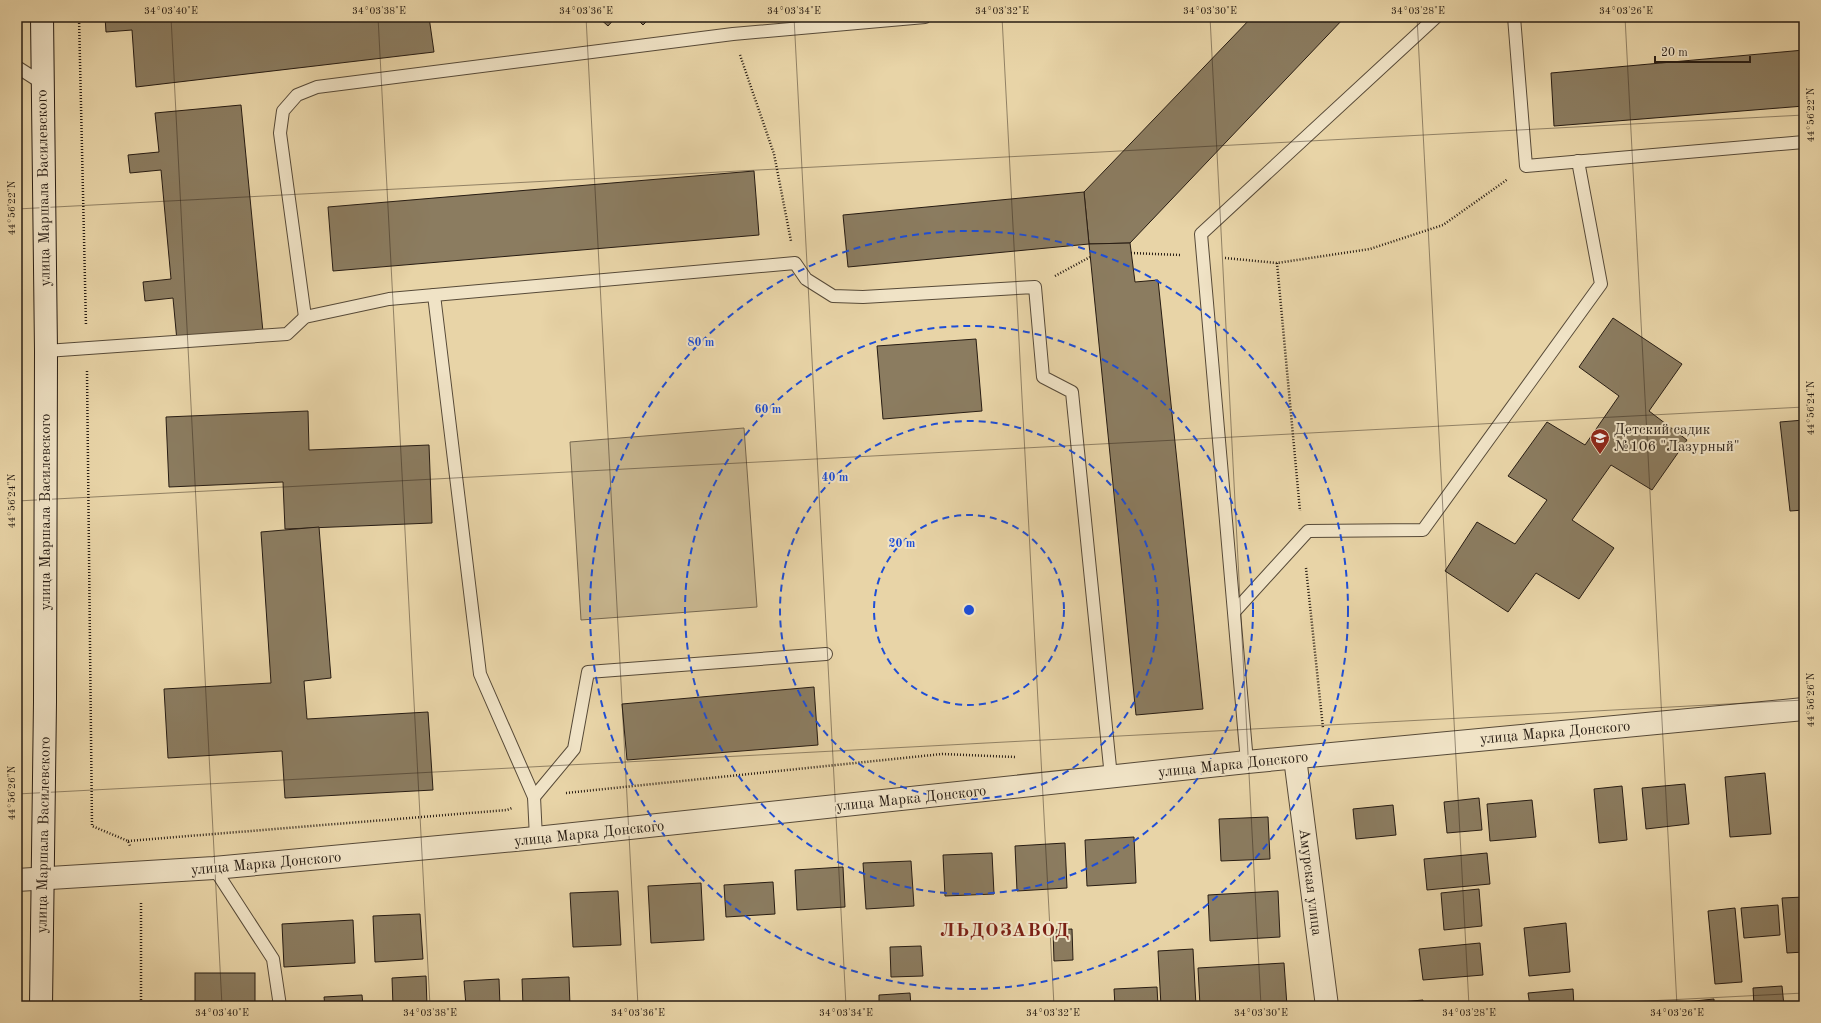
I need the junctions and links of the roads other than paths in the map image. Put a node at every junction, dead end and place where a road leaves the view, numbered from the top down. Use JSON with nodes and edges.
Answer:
{"nodes":[{"id":1,"x":42,"y":17,"type":"edge"},
{"id":2,"x":925,"y":17,"type":"edge"},
{"id":3,"x":1436,"y":17,"type":"edge"},
{"id":4,"x":1514,"y":17,"type":"edge"},
{"id":5,"x":17,"y":67,"type":"edge"},
{"id":6,"x":42,"y":83,"type":"junction"},
{"id":7,"x":1804,"y":142,"type":"edge"},
{"id":8,"x":1578,"y":161,"type":"junction"},
{"id":9,"x":434,"y":296,"type":"junction"},
{"id":10,"x":305,"y":318,"type":"junction"},
{"id":11,"x":46,"y":351,"type":"junction"},
{"id":12,"x":1234,"y":611,"type":"junction"},
{"id":13,"x":826,"y":654,"type":"dead end"},
{"id":14,"x":1804,"y":709,"type":"edge"},
{"id":15,"x":1295,"y":758,"type":"junction"},
{"id":16,"x":1247,"y":762,"type":"junction"},
{"id":17,"x":1111,"y":777,"type":"junction"},
{"id":18,"x":534,"y":797,"type":"junction"},
{"id":19,"x":536,"y":838,"type":"junction"},
{"id":20,"x":214,"y":868,"type":"junction"},
{"id":21,"x":17,"y":880,"type":"edge"},
{"id":22,"x":42,"y":880,"type":"junction"},
{"id":23,"x":41,"y":1006,"type":"edge"},
{"id":24,"x":280,"y":1006,"type":"edge"},
{"id":25,"x":1327,"y":1006,"type":"edge"}],
"edges":[{"from":1,"to":6,"type":"street","name":"улица Маршала Василевского"},
{"from":2,"to":10,"type":"lane"},
{"from":3,"to":12,"type":"lane"},
{"from":4,"to":8,"type":"lane"},
{"from":5,"to":6,"type":"lane"},
{"from":6,"to":11,"type":"street","name":"улица Маршала Василевского"},
{"from":7,"to":8,"type":"lane"},
{"from":8,"to":12,"type":"lane"},
{"from":9,"to":10,"type":"lane"},
{"from":9,"to":17,"type":"lane"},
{"from":9,"to":18,"type":"lane"},
{"from":10,"to":11,"type":"lane"},
{"from":11,"to":22,"type":"street","name":"улица Маршала Василевского"},
{"from":12,"to":16,"type":"lane"},
{"from":13,"to":18,"type":"lane"},
{"from":14,"to":15,"type":"street","name":"улица Марка Донского"},
{"from":15,"to":16,"type":"street","name":"улица Марка Донского"},
{"from":15,"to":25,"type":"street","name":"Амурская улица"},
{"from":16,"to":17,"type":"street","name":"улица Марка Донского"},
{"from":17,"to":19,"type":"street","name":"улица Марка Донского"},
{"from":18,"to":19,"type":"lane"},
{"from":19,"to":20,"type":"street","name":"улица Марка Донского"},
{"from":20,"to":22,"type":"street","name":"улица Марка Донского"},
{"from":20,"to":24,"type":"lane"},
{"from":21,"to":22,"type":"street","name":"улица Марка Донского"},
{"from":22,"to":23,"type":"street","name":"улица Маршала Василевского"}]}
